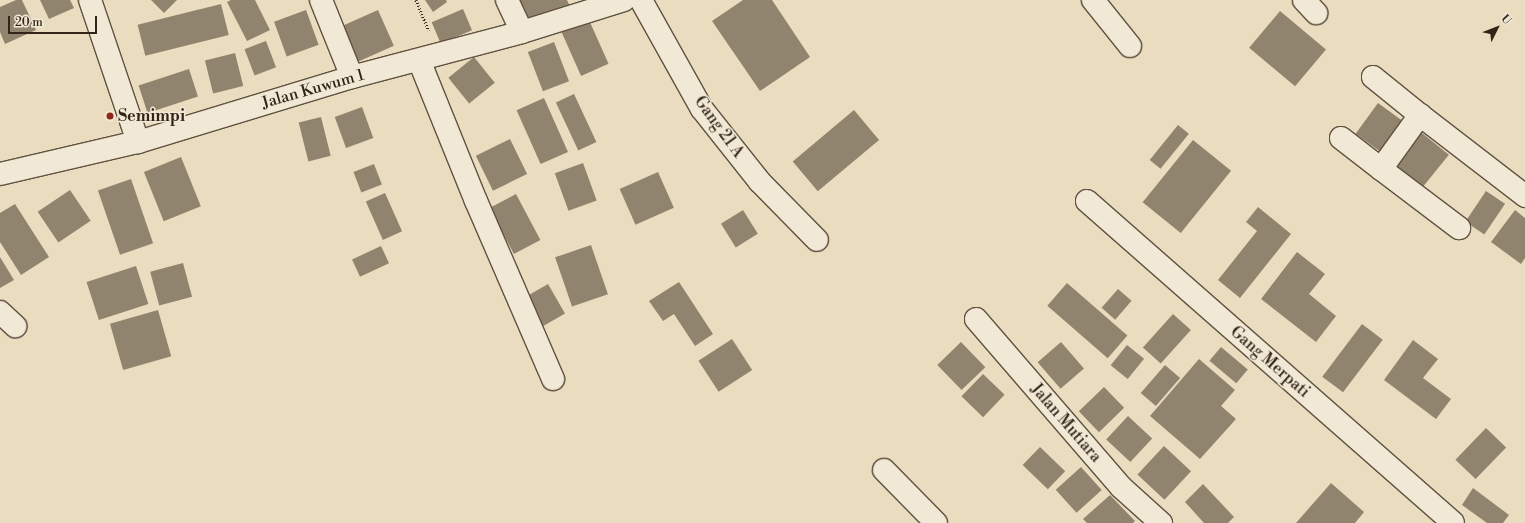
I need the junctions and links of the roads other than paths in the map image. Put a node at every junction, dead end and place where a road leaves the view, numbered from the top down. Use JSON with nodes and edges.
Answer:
{"nodes":[{"id":1,"x":90,"y":0,"type":"edge"},
{"id":2,"x":321,"y":0,"type":"edge"},
{"id":3,"x":507,"y":0,"type":"edge"},
{"id":4,"x":624,"y":0,"type":"edge"},
{"id":5,"x":641,"y":0,"type":"edge"},
{"id":6,"x":1093,"y":0,"type":"edge"},
{"id":7,"x":592,"y":5,"type":"edge"},
{"id":8,"x":522,"y":32,"type":"junction"},
{"id":9,"x":1130,"y":46,"type":"dead end"},
{"id":10,"x":418,"y":60,"type":"junction"},
{"id":11,"x":352,"y":77,"type":"junction"},
{"id":12,"x":1374,"y":77,"type":"dead end"},
{"id":13,"x":1420,"y":115,"type":"junction"},
{"id":14,"x":1341,"y":138,"type":"dead end"},
{"id":15,"x":138,"y":142,"type":"junction"},
{"id":16,"x":1381,"y":169,"type":"junction"},
{"id":17,"x":0,"y":174,"type":"edge"},
{"id":18,"x":1525,"y":196,"type":"edge"},
{"id":19,"x":1087,"y":201,"type":"dead end"},
{"id":20,"x":1459,"y":228,"type":"dead end"},
{"id":21,"x":817,"y":240,"type":"dead end"},
{"id":22,"x":976,"y":319,"type":"dead end"},
{"id":23,"x":554,"y":379,"type":"dead end"},
{"id":24,"x":884,"y":470,"type":"dead end"},
{"id":25,"x":936,"y":523,"type":"edge"},
{"id":26,"x":1161,"y":523,"type":"edge"},
{"id":27,"x":1453,"y":523,"type":"edge"}],
"edges":[{"from":1,"to":15,"type":"street"},
{"from":2,"to":11,"type":"street"},
{"from":3,"to":8,"type":"street"},
{"from":4,"to":7,"type":"street","name":"Jalan Kuwum 1"},
{"from":5,"to":21,"type":"street","name":"Gang 21 A"},
{"from":6,"to":9,"type":"street"},
{"from":7,"to":8,"type":"street","name":"Jalan Kuwum 1"},
{"from":8,"to":10,"type":"street","name":"Jalan Kuwum 1"},
{"from":10,"to":11,"type":"street","name":"Jalan Kuwum 1"},
{"from":10,"to":23,"type":"street"},
{"from":11,"to":15,"type":"street","name":"Jalan Kuwum 1"},
{"from":12,"to":13,"type":"street"},
{"from":13,"to":16,"type":"street"},
{"from":13,"to":18,"type":"street"},
{"from":14,"to":16,"type":"street"},
{"from":15,"to":17,"type":"street","name":"Jalan Kuwum 1"},
{"from":16,"to":20,"type":"street"},
{"from":19,"to":27,"type":"street","name":"Gang Merpati"},
{"from":22,"to":26,"type":"street","name":"Jalan Mutiara"},
{"from":24,"to":25,"type":"street"}]}
